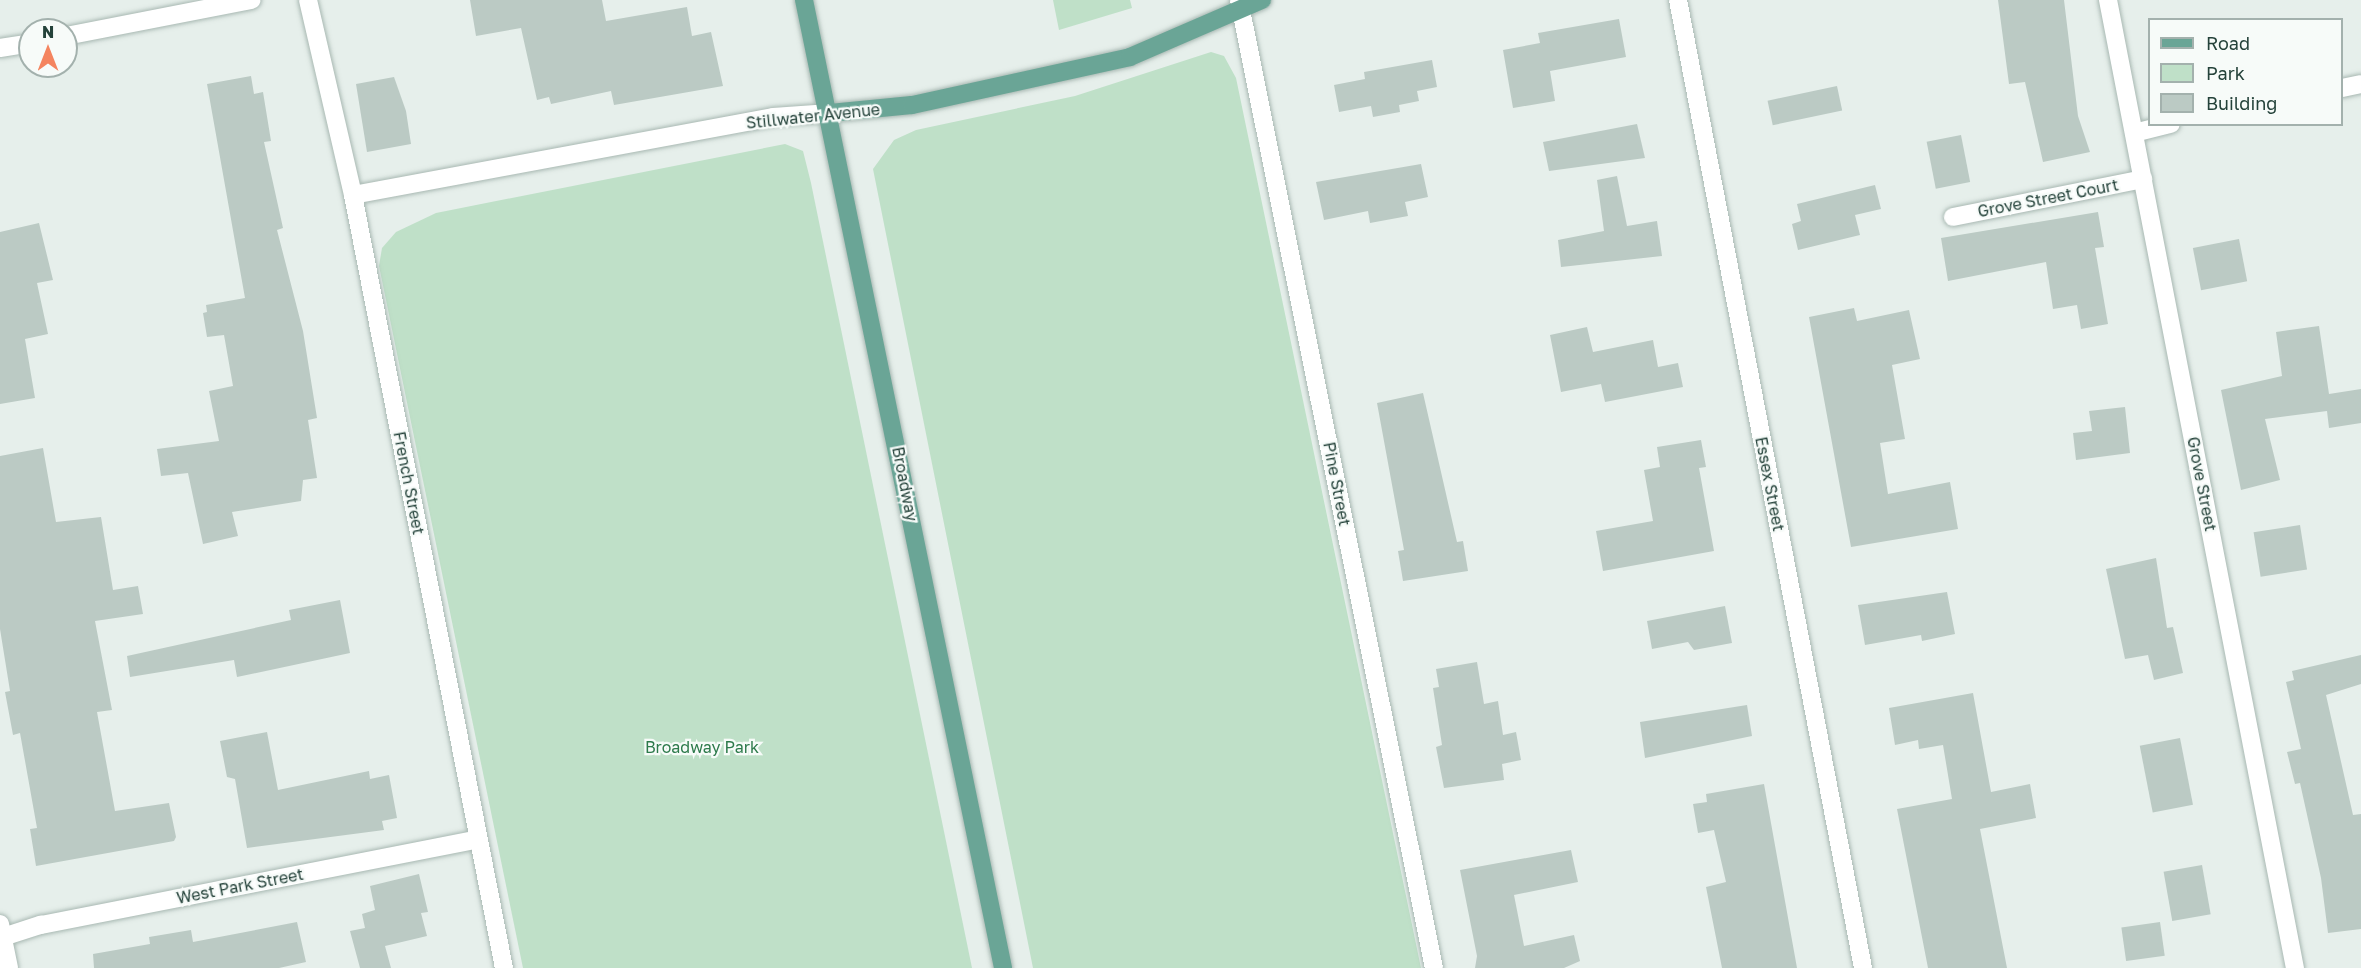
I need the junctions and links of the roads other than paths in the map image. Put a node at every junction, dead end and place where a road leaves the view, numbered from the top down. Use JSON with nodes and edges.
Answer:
{"nodes":[{"id":1,"x":252,"y":0,"type":"edge"},
{"id":2,"x":308,"y":0,"type":"edge"},
{"id":3,"x":804,"y":0,"type":"edge"},
{"id":4,"x":1262,"y":0,"type":"edge"},
{"id":5,"x":1678,"y":0,"type":"edge"},
{"id":6,"x":2108,"y":0,"type":"edge"},
{"id":7,"x":1240,"y":5,"type":"edge"},
{"id":8,"x":78,"y":34,"type":"edge"},
{"id":9,"x":18,"y":45,"type":"edge"},
{"id":10,"x":0,"y":48,"type":"edge"},
{"id":11,"x":2361,"y":84,"type":"edge"},
{"id":12,"x":2343,"y":88,"type":"edge"},
{"id":13,"x":830,"y":113,"type":"junction"},
{"id":14,"x":2163,"y":126,"type":"edge"},
{"id":15,"x":2134,"y":133,"type":"junction"},
{"id":16,"x":2143,"y":179,"type":"junction"},
{"id":17,"x":353,"y":195,"type":"junction"},
{"id":18,"x":1953,"y":217,"type":"dead end"},
{"id":19,"x":478,"y":839,"type":"junction"},
{"id":20,"x":1,"y":931,"type":"edge"},
{"id":21,"x":9,"y":968,"type":"edge"},
{"id":22,"x":504,"y":968,"type":"edge"},
{"id":23,"x":1003,"y":968,"type":"edge"},
{"id":24,"x":1434,"y":968,"type":"edge"},
{"id":25,"x":1863,"y":968,"type":"edge"},
{"id":26,"x":2295,"y":968,"type":"edge"}],
"edges":[{"from":1,"to":8,"type":"street"},
{"from":2,"to":17,"type":"street","name":"French Street"},
{"from":3,"to":13,"type":"main road","name":"Broadway"},
{"from":4,"to":7,"type":"main road","name":"Stillwater Avenue"},
{"from":5,"to":25,"type":"street","name":"Essex Street"},
{"from":6,"to":15,"type":"street","name":"Grove Street"},
{"from":7,"to":13,"type":"main road","name":"Stillwater Avenue"},
{"from":7,"to":24,"type":"street","name":"Pine Street"},
{"from":9,"to":10,"type":"street"},
{"from":11,"to":12,"type":"street"},
{"from":13,"to":17,"type":"street","name":"Stillwater Avenue"},
{"from":13,"to":23,"type":"main road","name":"Broadway"},
{"from":14,"to":15,"type":"street"},
{"from":15,"to":16,"type":"street","name":"Grove Street"},
{"from":16,"to":18,"type":"street","name":"Grove Street Court"},
{"from":16,"to":26,"type":"street","name":"Grove Street"},
{"from":17,"to":19,"type":"street","name":"French Street"},
{"from":19,"to":20,"type":"street","name":"West Park Street"},
{"from":19,"to":22,"type":"street","name":"French Street"},
{"from":20,"to":21,"type":"street"}]}
